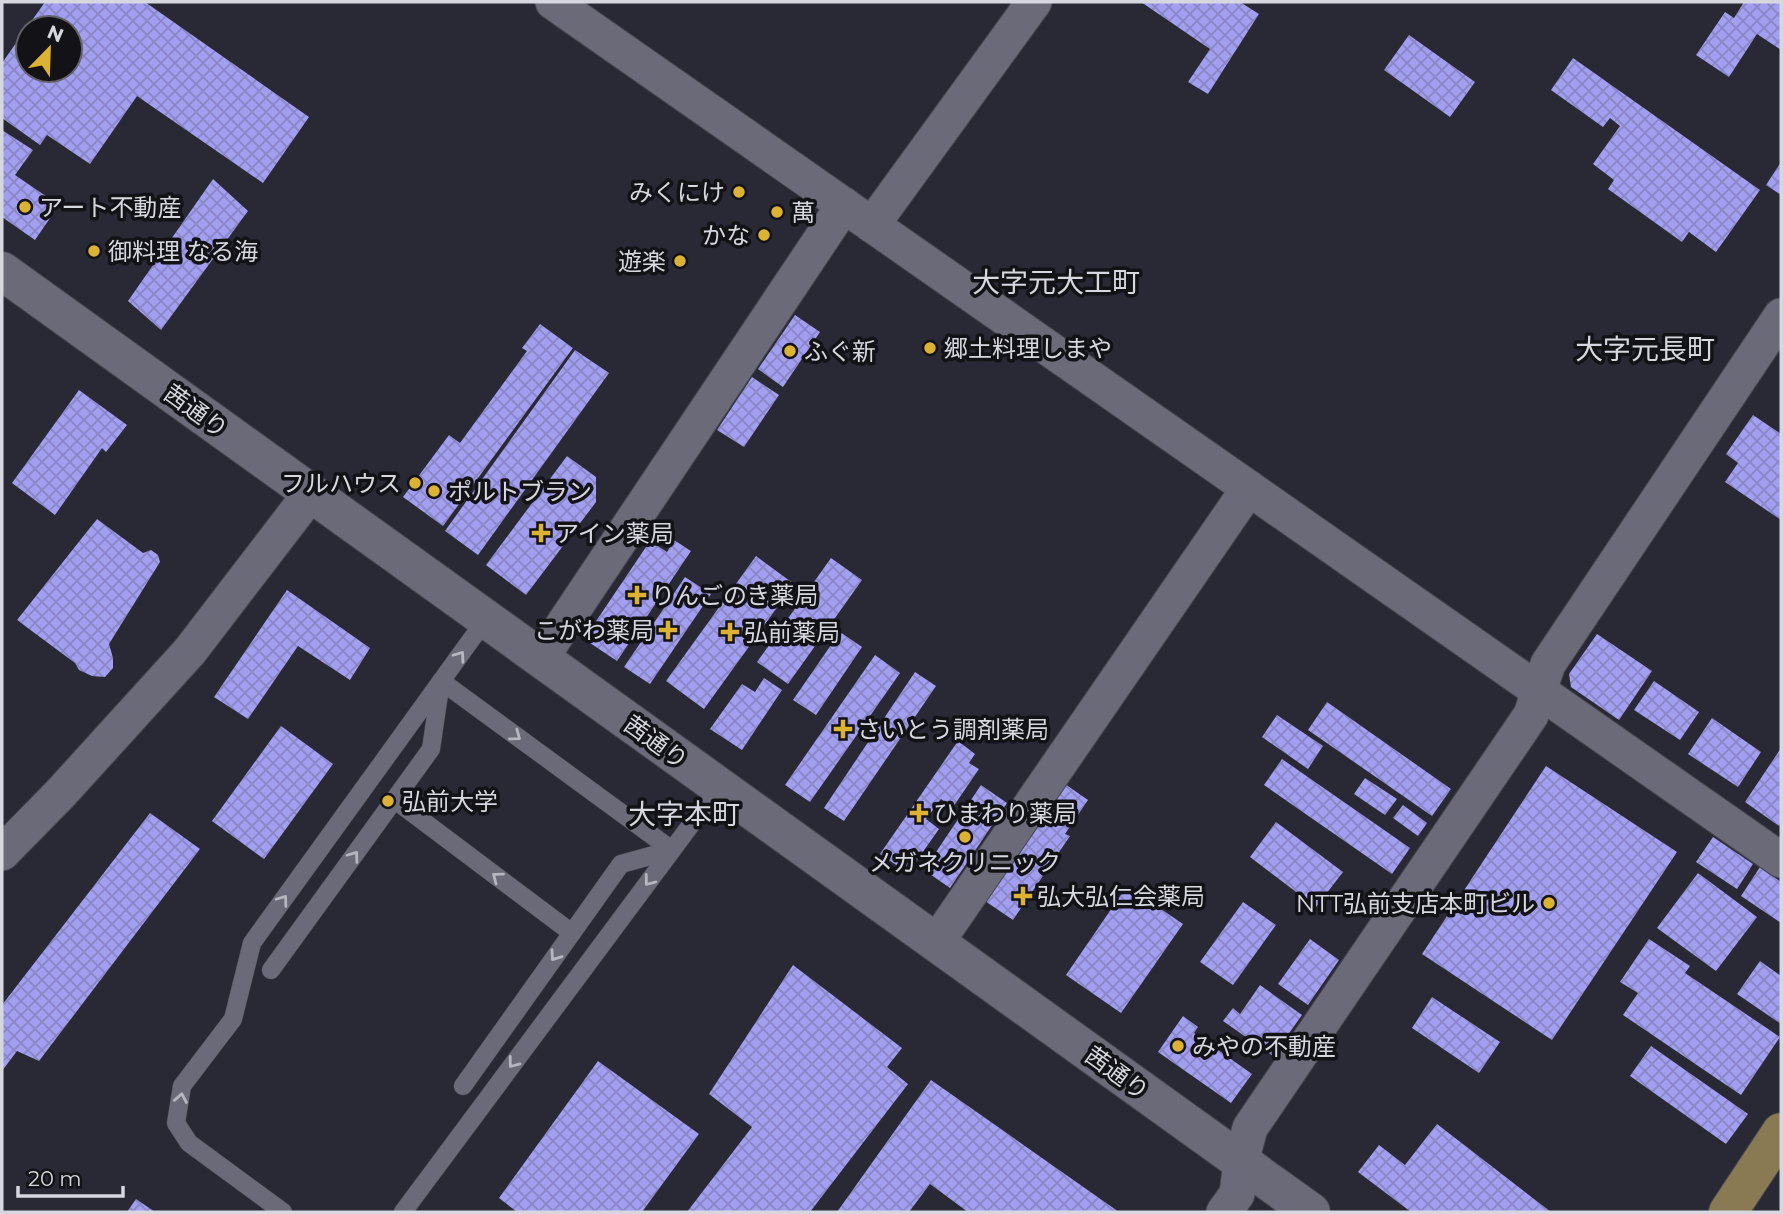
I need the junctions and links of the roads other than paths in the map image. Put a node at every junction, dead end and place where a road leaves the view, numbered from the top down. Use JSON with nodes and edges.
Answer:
{"nodes":[{"id":1,"x":553,"y":2,"type":"edge"},
{"id":2,"x":1034,"y":2,"type":"edge"},
{"id":3,"x":844,"y":205,"type":"junction"},
{"id":4,"x":872,"y":225,"type":"junction"},
{"id":5,"x":2,"y":271,"type":"edge"},
{"id":6,"x":1781,"y":316,"type":"edge"},
{"id":7,"x":1249,"y":488,"type":"junction"},
{"id":8,"x":310,"y":493,"type":"junction"},
{"id":9,"x":486,"y":619,"type":"junction"},
{"id":10,"x":541,"y":658,"type":"junction"},
{"id":11,"x":441,"y":681,"type":"junction"},
{"id":12,"x":1540,"y":691,"type":"junction"},
{"id":13,"x":719,"y":787,"type":"junction"},
{"id":14,"x":395,"y":800,"type":"junction"},
{"id":15,"x":672,"y":850,"type":"junction"},
{"id":16,"x":2,"y":853,"type":"edge"},
{"id":17,"x":1781,"y":860,"type":"edge"},
{"id":18,"x":572,"y":933,"type":"junction"},
{"id":19,"x":936,"y":943,"type":"junction"},
{"id":20,"x":271,"y":971,"type":"dead end"},
{"id":21,"x":463,"y":1086,"type":"dead end"},
{"id":22,"x":1781,"y":1132,"type":"edge"},
{"id":23,"x":1241,"y":1162,"type":"junction"},
{"id":24,"x":283,"y":1212,"type":"edge"},
{"id":25,"x":403,"y":1212,"type":"edge"},
{"id":26,"x":1224,"y":1212,"type":"edge"},
{"id":27,"x":1311,"y":1212,"type":"edge"},
{"id":28,"x":1728,"y":1212,"type":"edge"}],
"edges":[{"from":1,"to":3,"type":"street"},
{"from":2,"to":4,"type":"street"},
{"from":3,"to":4,"type":"street"},
{"from":3,"to":10,"type":"street"},
{"from":4,"to":7,"type":"street"},
{"from":5,"to":8,"type":"street","name":"茜通り"},
{"from":6,"to":12,"type":"street"},
{"from":7,"to":12,"type":"street"},
{"from":7,"to":19,"type":"street"},
{"from":8,"to":9,"type":"street","name":"茜通り"},
{"from":8,"to":16,"type":"street"},
{"from":9,"to":10,"type":"street","name":"茜通り"},
{"from":11,"to":9,"type":"lane","one_way":true},
{"from":10,"to":13,"type":"street","name":"茜通り"},
{"from":11,"to":14,"type":"lane"},
{"from":11,"to":15,"type":"lane","one_way":true},
{"from":24,"to":11,"type":"lane","one_way":true},
{"from":12,"to":17,"type":"street"},
{"from":12,"to":23,"type":"street"},
{"from":13,"to":15,"type":"lane"},
{"from":13,"to":19,"type":"street","name":"茜通り"},
{"from":18,"to":14,"type":"lane","one_way":true},
{"from":20,"to":14,"type":"lane","one_way":true},
{"from":15,"to":18,"type":"lane"},
{"from":15,"to":25,"type":"lane","one_way":true},
{"from":18,"to":21,"type":"lane","one_way":true},
{"from":19,"to":23,"type":"street","name":"茜通り"},
{"from":22,"to":28,"type":"main road"},
{"from":23,"to":26,"type":"street"},
{"from":23,"to":27,"type":"street","name":"茜通り"}]}
